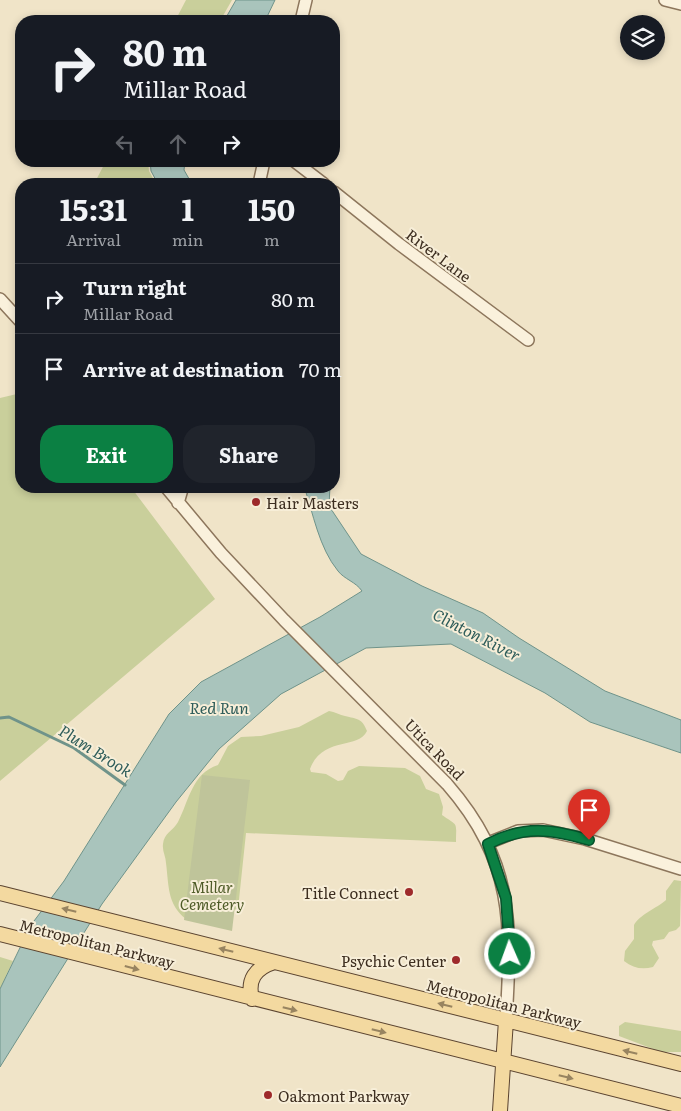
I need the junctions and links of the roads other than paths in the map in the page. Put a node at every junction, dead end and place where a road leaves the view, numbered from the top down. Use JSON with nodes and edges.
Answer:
{"nodes":[{"id":1,"x":306,"y":0,"type":"edge"},
{"id":2,"x":665,"y":0,"type":"edge"},
{"id":3,"x":681,"y":4,"type":"edge"},
{"id":4,"x":302,"y":15,"type":"edge"},
{"id":5,"x":302,"y":167,"type":"edge"},
{"id":6,"x":316,"y":178,"type":"edge"},
{"id":7,"x":340,"y":197,"type":"edge"},
{"id":8,"x":0,"y":299,"type":"edge"},
{"id":9,"x":15,"y":315,"type":"edge"},
{"id":10,"x":528,"y":340,"type":"dead end"},
{"id":11,"x":170,"y":493,"type":"edge"},
{"id":12,"x":181,"y":493,"type":"edge"},
{"id":13,"x":178,"y":503,"type":"junction"},
{"id":14,"x":488,"y":844,"type":"junction"},
{"id":15,"x":681,"y":868,"type":"edge"},
{"id":16,"x":0,"y":893,"type":"edge"},
{"id":17,"x":3,"y":935,"type":"edge"},
{"id":18,"x":274,"y":962,"type":"junction"},
{"id":19,"x":252,"y":999,"type":"junction"},
{"id":20,"x":506,"y":1020,"type":"junction"},
{"id":21,"x":504,"y":1062,"type":"junction"},
{"id":22,"x":681,"y":1064,"type":"edge"},
{"id":23,"x":681,"y":1106,"type":"edge"},
{"id":24,"x":500,"y":1111,"type":"edge"}],
"edges":[{"from":1,"to":4,"type":"street"},
{"from":2,"to":3,"type":"street"},
{"from":5,"to":6,"type":"street"},
{"from":7,"to":10,"type":"street","name":"River Lane"},
{"from":8,"to":9,"type":"street"},
{"from":11,"to":13,"type":"street","name":"Utica Road"},
{"from":12,"to":13,"type":"street"},
{"from":13,"to":14,"type":"street","name":"Utica Road"},
{"from":14,"to":15,"type":"street"},
{"from":14,"to":20,"type":"street","name":"Utica Road"},
{"from":18,"to":16,"type":"main road","name":"Metropolitan Parkway","one_way":true},
{"from":17,"to":19,"type":"main road","name":"Metropolitan Parkway","one_way":true},
{"from":18,"to":19,"type":"main road"},
{"from":20,"to":18,"type":"main road","name":"Metropolitan Parkway","one_way":true},
{"from":19,"to":21,"type":"main road","name":"Metropolitan Parkway","one_way":true},
{"from":20,"to":21,"type":"main road","name":"Utica Road"},
{"from":22,"to":20,"type":"main road","name":"Metropolitan Parkway","one_way":true},
{"from":21,"to":23,"type":"main road","name":"Metropolitan Parkway","one_way":true},
{"from":21,"to":24,"type":"main road","name":"Utica Road"}]}
